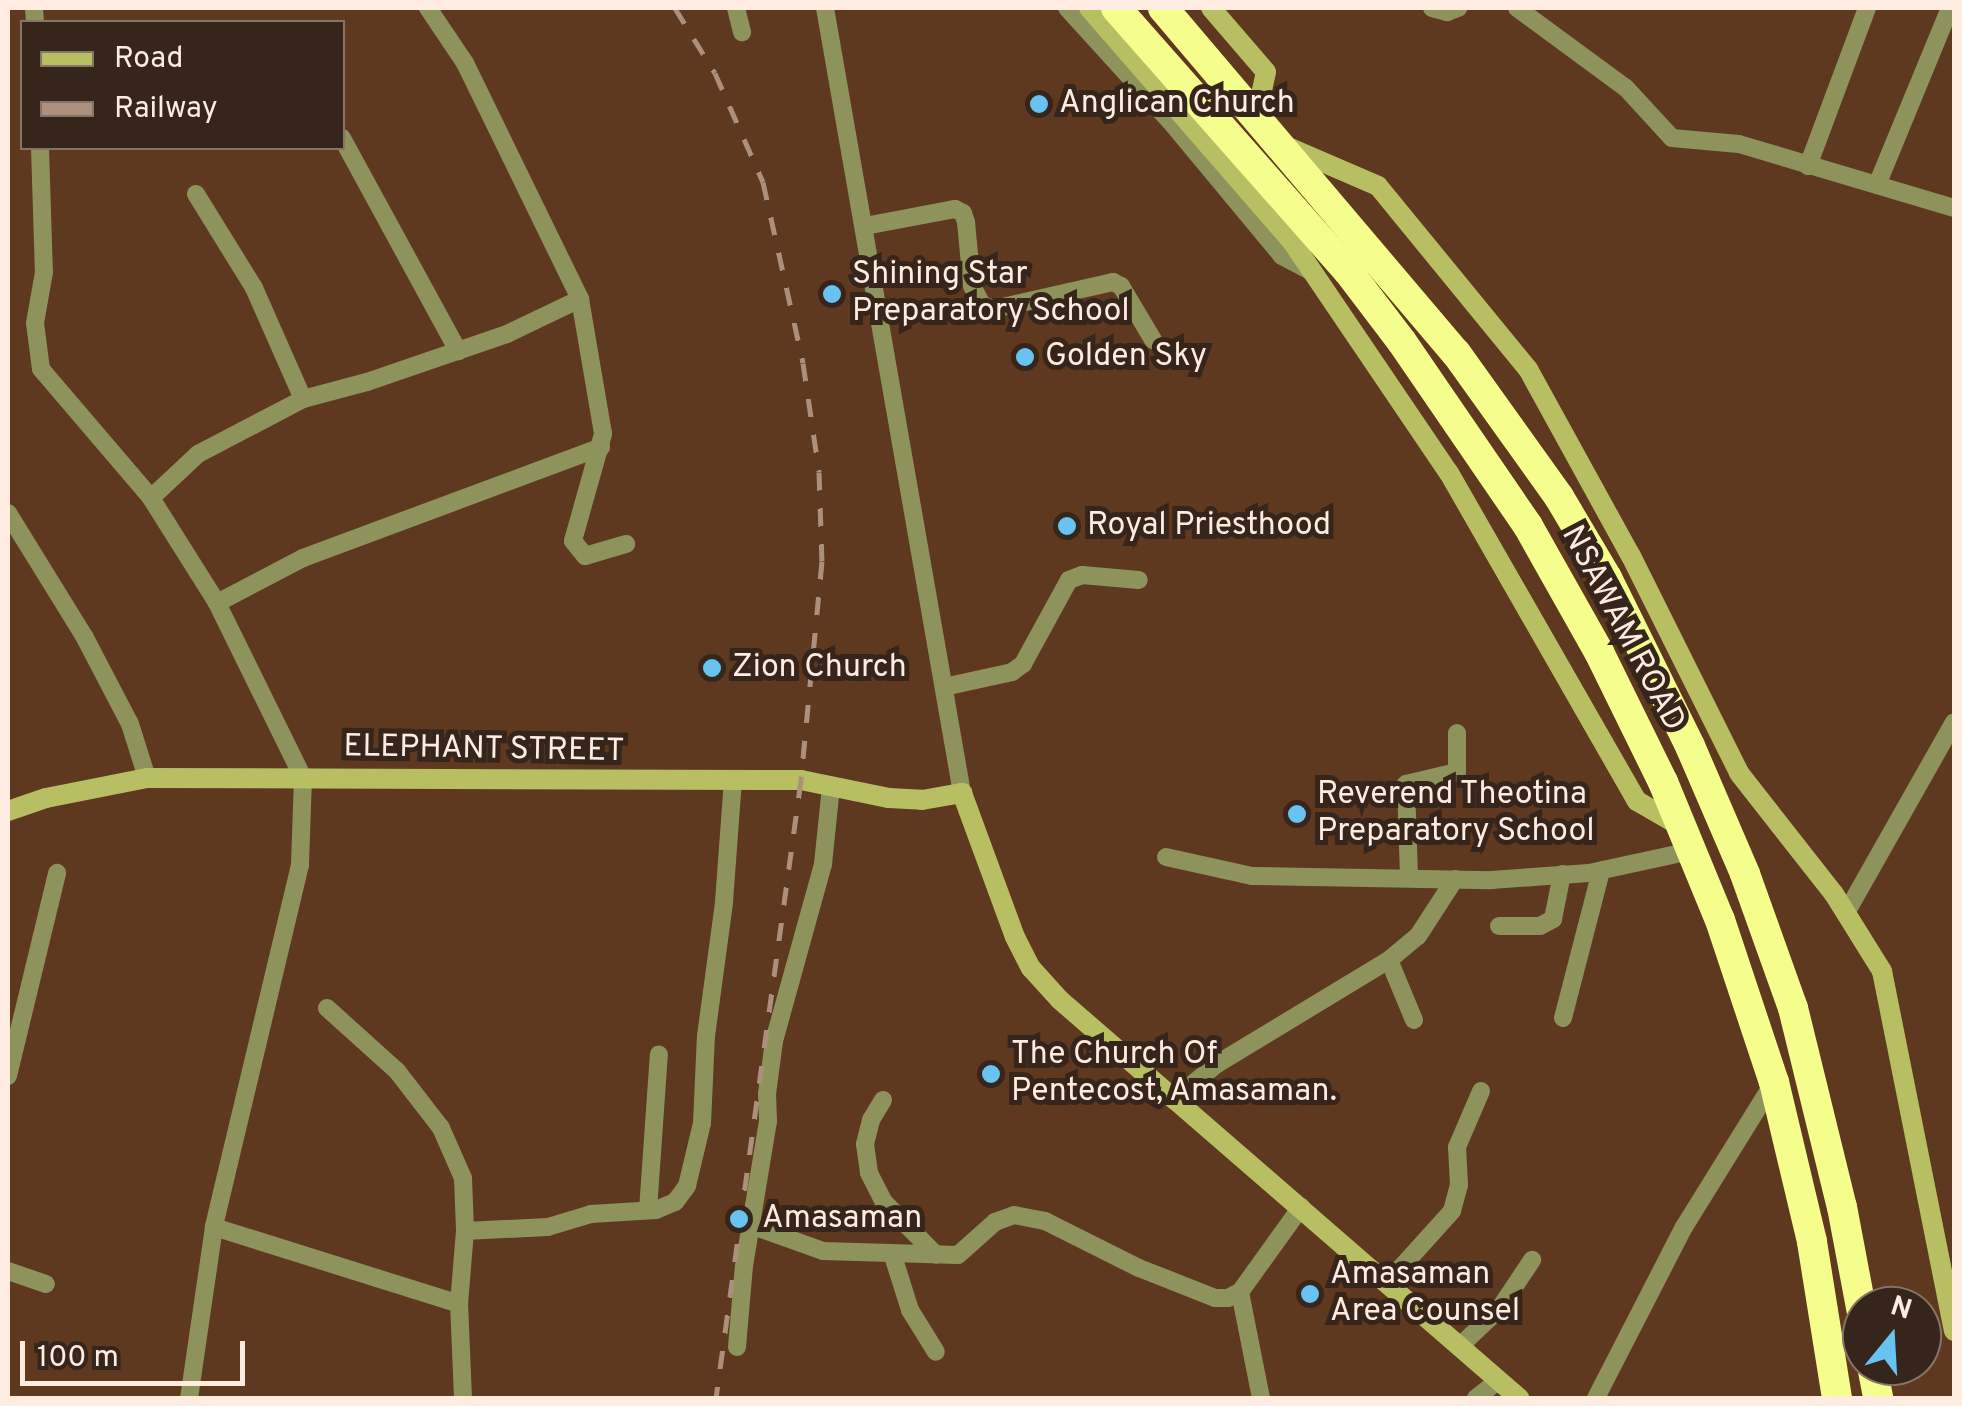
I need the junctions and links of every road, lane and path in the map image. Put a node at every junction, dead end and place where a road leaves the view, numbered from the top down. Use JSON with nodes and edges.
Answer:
{"nodes":[{"id":1,"x":428,"y":8,"type":"edge"},
{"id":2,"x":736,"y":8,"type":"edge"},
{"id":3,"x":826,"y":8,"type":"edge"},
{"id":4,"x":1067,"y":8,"type":"edge"},
{"id":5,"x":1088,"y":8,"type":"edge"},
{"id":6,"x":1116,"y":8,"type":"edge"},
{"id":7,"x":1163,"y":8,"type":"edge"},
{"id":8,"x":1211,"y":8,"type":"edge"},
{"id":9,"x":1432,"y":8,"type":"edge"},
{"id":10,"x":1458,"y":8,"type":"edge"},
{"id":11,"x":1517,"y":8,"type":"edge"},
{"id":12,"x":1867,"y":8,"type":"edge"},
{"id":13,"x":1950,"y":15,"type":"edge"},
{"id":14,"x":742,"y":32,"type":"dead end"},
{"id":15,"x":1256,"y":116,"type":"junction"},
{"id":16,"x":345,"y":143,"type":"edge"},
{"id":17,"x":1281,"y":144,"type":"junction"},
{"id":18,"x":40,"y":150,"type":"edge"},
{"id":19,"x":1808,"y":166,"type":"junction"},
{"id":20,"x":1877,"y":185,"type":"junction"},
{"id":21,"x":196,"y":194,"type":"dead end"},
{"id":22,"x":1954,"y":208,"type":"edge"},
{"id":23,"x":865,"y":226,"type":"junction"},
{"id":24,"x":1314,"y":273,"type":"junction"},
{"id":25,"x":580,"y":299,"type":"junction"},
{"id":26,"x":1153,"y":340,"type":"dead end"},
{"id":27,"x":458,"y":350,"type":"junction"},
{"id":28,"x":303,"y":398,"type":"junction"},
{"id":29,"x":601,"y":447,"type":"junction"},
{"id":30,"x":151,"y":498,"type":"junction"},
{"id":31,"x":8,"y":514,"type":"edge"},
{"id":32,"x":626,"y":544,"type":"dead end"},
{"id":33,"x":1138,"y":580,"type":"dead end"},
{"id":34,"x":217,"y":603,"type":"junction"},
{"id":35,"x":944,"y":687,"type":"junction"},
{"id":36,"x":1954,"y":722,"type":"edge"},
{"id":37,"x":1457,"y":733,"type":"dead end"},
{"id":38,"x":147,"y":778,"type":"junction"},
{"id":39,"x":302,"y":778,"type":"junction"},
{"id":40,"x":733,"y":780,"type":"junction"},
{"id":41,"x":831,"y":787,"type":"junction"},
{"id":42,"x":962,"y":793,"type":"junction"},
{"id":43,"x":8,"y":810,"type":"edge"},
{"id":44,"x":1686,"y":839,"type":"junction"},
{"id":45,"x":1166,"y":857,"type":"dead end"},
{"id":46,"x":1600,"y":871,"type":"junction"},
{"id":47,"x":57,"y":873,"type":"dead end"},
{"id":48,"x":1562,"y":874,"type":"junction"},
{"id":49,"x":1409,"y":876,"type":"junction"},
{"id":50,"x":1454,"y":879,"type":"junction"},
{"id":51,"x":1846,"y":913,"type":"junction"},
{"id":52,"x":1499,"y":926,"type":"dead end"},
{"id":53,"x":1389,"y":960,"type":"junction"},
{"id":54,"x":327,"y":1008,"type":"dead end"},
{"id":55,"x":1562,"y":1018,"type":"dead end"},
{"id":56,"x":1414,"y":1020,"type":"dead end"},
{"id":57,"x":659,"y":1054,"type":"dead end"},
{"id":58,"x":8,"y":1076,"type":"edge"},
{"id":59,"x":1774,"y":1082,"type":"junction"},
{"id":60,"x":1481,"y":1091,"type":"dead end"},
{"id":61,"x":883,"y":1100,"type":"dead end"},
{"id":62,"x":1173,"y":1100,"type":"junction"},
{"id":63,"x":1300,"y":1207,"type":"junction"},
{"id":64,"x":648,"y":1210,"type":"junction"},
{"id":65,"x":750,"y":1225,"type":"junction"},
{"id":66,"x":214,"y":1227,"type":"junction"},
{"id":67,"x":465,"y":1231,"type":"junction"},
{"id":68,"x":936,"y":1255,"type":"junction"},
{"id":69,"x":893,"y":1256,"type":"junction"},
{"id":70,"x":1532,"y":1260,"type":"dead end"},
{"id":71,"x":8,"y":1271,"type":"edge"},
{"id":72,"x":1387,"y":1283,"type":"junction"},
{"id":73,"x":46,"y":1284,"type":"dead end"},
{"id":74,"x":1857,"y":1286,"type":"edge"},
{"id":75,"x":1240,"y":1292,"type":"junction"},
{"id":76,"x":459,"y":1304,"type":"junction"},
{"id":77,"x":1954,"y":1331,"type":"edge"},
{"id":78,"x":1460,"y":1346,"type":"junction"},
{"id":79,"x":737,"y":1347,"type":"dead end"},
{"id":80,"x":936,"y":1352,"type":"dead end"},
{"id":81,"x":1499,"y":1380,"type":"junction"},
{"id":82,"x":189,"y":1398,"type":"edge"},
{"id":83,"x":463,"y":1398,"type":"edge"},
{"id":84,"x":1261,"y":1398,"type":"edge"},
{"id":85,"x":1476,"y":1398,"type":"edge"},
{"id":86,"x":1519,"y":1398,"type":"edge"},
{"id":87,"x":1596,"y":1398,"type":"edge"},
{"id":88,"x":1838,"y":1398,"type":"edge"}],
"edges":[{"from":1,"to":25,"type":"street"},
{"from":2,"to":14,"type":"street"},
{"from":3,"to":23,"type":"street"},
{"from":4,"to":24,"type":"street"},
{"from":5,"to":24,"type":"main road"},
{"from":6,"to":44,"type":"highway","name":"NSAWAM ROAD"},
{"from":7,"to":15,"type":"highway","name":"NSAWAM ROAD"},
{"from":8,"to":15,"type":"main road"},
{"from":9,"to":10,"type":"street"},
{"from":11,"to":19,"type":"street"},
{"from":12,"to":19,"type":"street"},
{"from":13,"to":20,"type":"street"},
{"from":15,"to":17,"type":"highway","name":"NSAWAM ROAD"},
{"from":16,"to":27,"type":"street"},
{"from":17,"to":51,"type":"main road"},
{"from":17,"to":74,"type":"highway","name":"NSAWAM ROAD"},
{"from":18,"to":30,"type":"street"},
{"from":19,"to":20,"type":"street"},
{"from":20,"to":22,"type":"street"},
{"from":21,"to":28,"type":"street"},
{"from":23,"to":26,"type":"street"},
{"from":23,"to":35,"type":"street"},
{"from":24,"to":44,"type":"main road"},
{"from":25,"to":27,"type":"street"},
{"from":25,"to":29,"type":"street"},
{"from":27,"to":28,"type":"street"},
{"from":28,"to":30,"type":"street"},
{"from":29,"to":32,"type":"street"},
{"from":29,"to":34,"type":"street"},
{"from":30,"to":34,"type":"street"},
{"from":31,"to":38,"type":"street"},
{"from":33,"to":35,"type":"street"},
{"from":34,"to":39,"type":"street"},
{"from":35,"to":42,"type":"street"},
{"from":36,"to":51,"type":"street"},
{"from":37,"to":49,"type":"street"},
{"from":38,"to":39,"type":"main road","name":"ELEPHANT STREET"},
{"from":38,"to":43,"type":"main road","name":"ELEPHANT STREET"},
{"from":39,"to":40,"type":"main road","name":"ELEPHANT STREET"},
{"from":39,"to":66,"type":"street"},
{"from":40,"to":41,"type":"main road","name":"ELEPHANT STREET"},
{"from":40,"to":64,"type":"street"},
{"from":41,"to":42,"type":"main road","name":"ELEPHANT STREET"},
{"from":41,"to":65,"type":"street"},
{"from":42,"to":62,"type":"main road"},
{"from":44,"to":46,"type":"street"},
{"from":44,"to":59,"type":"highway","name":"NSAWAM ROAD"},
{"from":45,"to":49,"type":"street"},
{"from":46,"to":48,"type":"street"},
{"from":46,"to":55,"type":"street"},
{"from":47,"to":58,"type":"street"},
{"from":48,"to":50,"type":"street"},
{"from":48,"to":52,"type":"street"},
{"from":49,"to":50,"type":"street"},
{"from":50,"to":53,"type":"street"},
{"from":51,"to":77,"type":"main road"},
{"from":53,"to":56,"type":"street"},
{"from":53,"to":62,"type":"street"},
{"from":54,"to":67,"type":"street"},
{"from":57,"to":64,"type":"street"},
{"from":59,"to":87,"type":"street"},
{"from":59,"to":88,"type":"highway","name":"NSAWAM ROAD"},
{"from":60,"to":72,"type":"street"},
{"from":61,"to":68,"type":"street"},
{"from":62,"to":63,"type":"main road"},
{"from":63,"to":72,"type":"main road"},
{"from":63,"to":75,"type":"street"},
{"from":64,"to":67,"type":"street"},
{"from":65,"to":69,"type":"street"},
{"from":65,"to":79,"type":"street"},
{"from":66,"to":76,"type":"street"},
{"from":66,"to":82,"type":"street"},
{"from":67,"to":76,"type":"street"},
{"from":68,"to":69,"type":"street"},
{"from":68,"to":75,"type":"street"},
{"from":69,"to":80,"type":"street"},
{"from":70,"to":78,"type":"street"},
{"from":71,"to":73,"type":"street"},
{"from":72,"to":78,"type":"main road"},
{"from":75,"to":84,"type":"street"},
{"from":76,"to":83,"type":"street"},
{"from":78,"to":81,"type":"main road"},
{"from":81,"to":85,"type":"street"},
{"from":81,"to":86,"type":"main road"}]}
